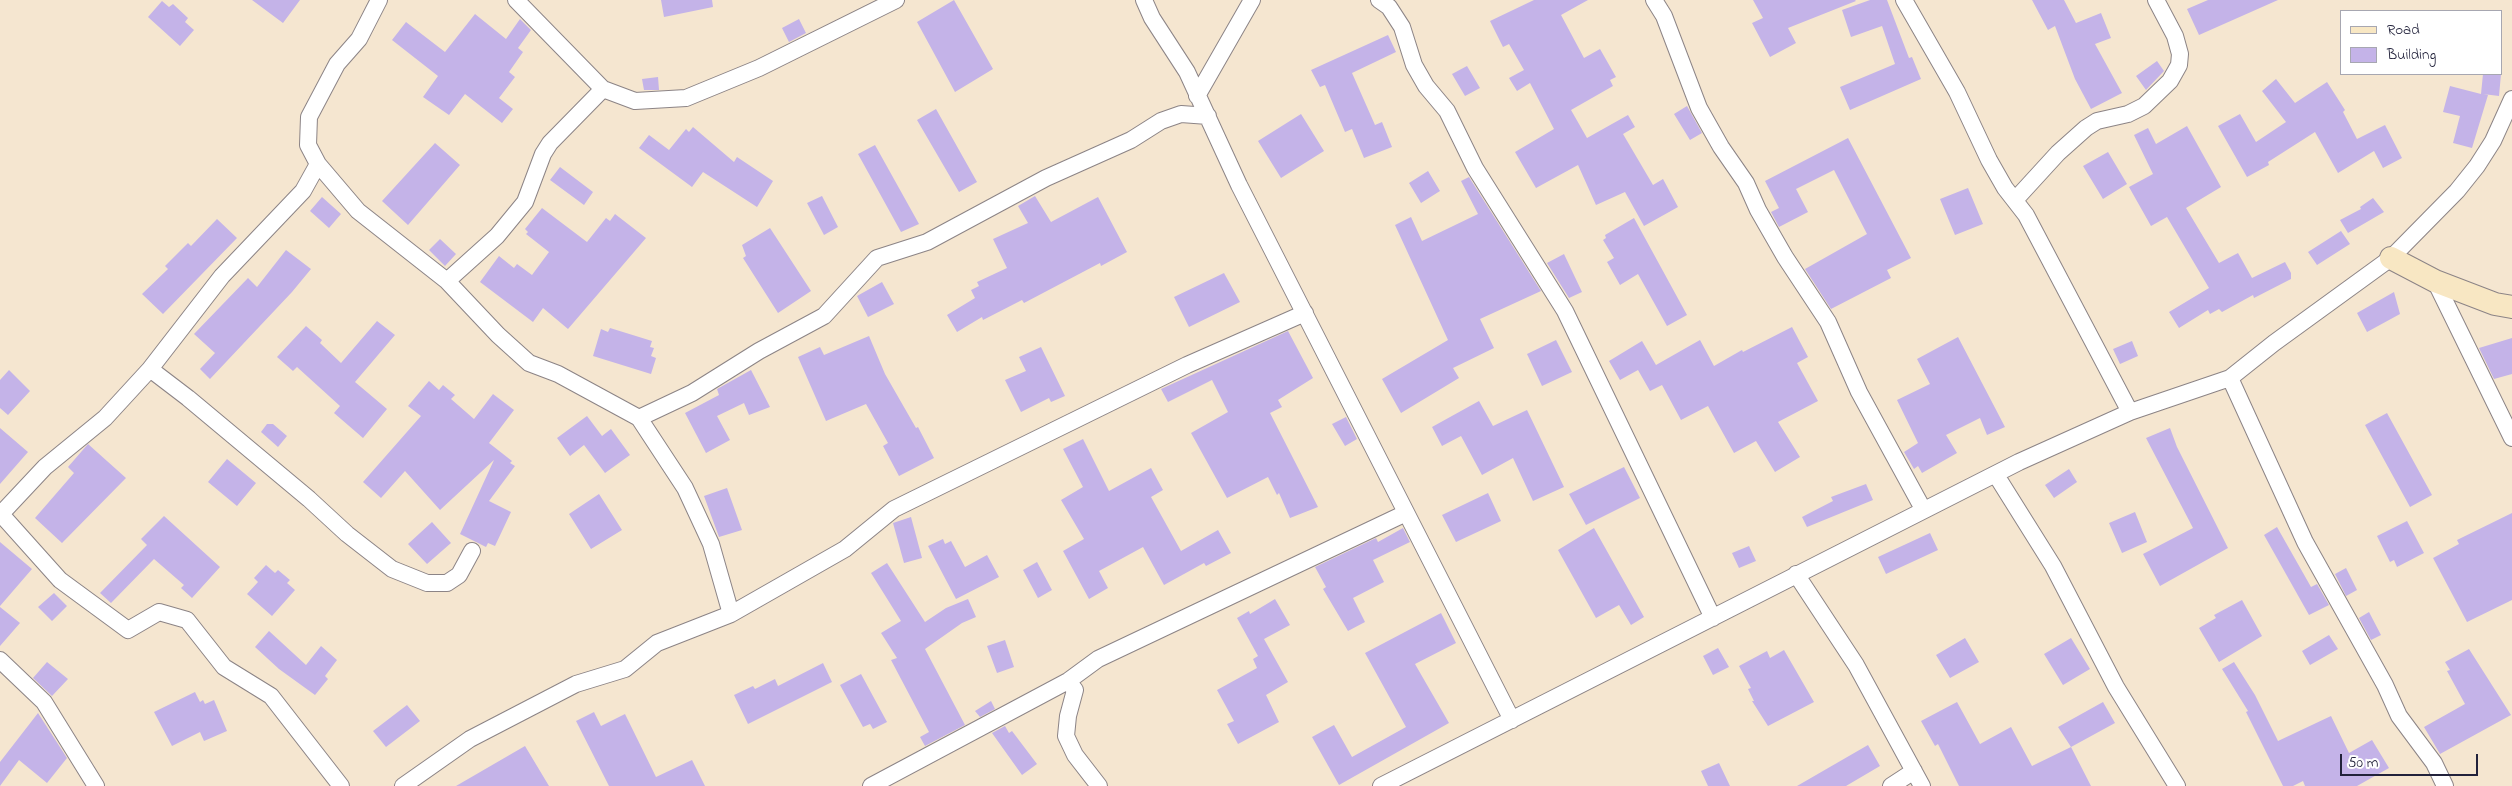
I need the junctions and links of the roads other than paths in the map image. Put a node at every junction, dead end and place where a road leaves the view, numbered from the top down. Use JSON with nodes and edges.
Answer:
{"nodes":[{"id":1,"x":379,"y":0,"type":"edge"},
{"id":2,"x":516,"y":0,"type":"edge"},
{"id":3,"x":1144,"y":0,"type":"edge"},
{"id":4,"x":1252,"y":0,"type":"edge"},
{"id":5,"x":1379,"y":0,"type":"edge"},
{"id":6,"x":1654,"y":0,"type":"edge"},
{"id":7,"x":1904,"y":0,"type":"edge"},
{"id":8,"x":2156,"y":0,"type":"edge"},
{"id":9,"x":887,"y":2,"type":"edge"},
{"id":10,"x":603,"y":89,"type":"junction"},
{"id":11,"x":1197,"y":96,"type":"junction"},
{"id":12,"x":2512,"y":100,"type":"edge"},
{"id":13,"x":1208,"y":116,"type":"junction"},
{"id":14,"x":318,"y":164,"type":"junction"},
{"id":15,"x":2015,"y":200,"type":"junction"},
{"id":16,"x":2391,"y":258,"type":"junction"},
{"id":17,"x":447,"y":281,"type":"junction"},
{"id":18,"x":2435,"y":282,"type":"junction"},
{"id":19,"x":2512,"y":307,"type":"edge"},
{"id":20,"x":1305,"y":314,"type":"junction"},
{"id":21,"x":150,"y":369,"type":"junction"},
{"id":22,"x":2230,"y":378,"type":"junction"},
{"id":23,"x":2130,"y":412,"type":"junction"},
{"id":24,"x":639,"y":418,"type":"junction"},
{"id":25,"x":2512,"y":438,"type":"edge"},
{"id":26,"x":1996,"y":475,"type":"junction"},
{"id":27,"x":1923,"y":509,"type":"junction"},
{"id":28,"x":1406,"y":513,"type":"junction"},
{"id":29,"x":0,"y":514,"type":"edge"},
{"id":30,"x":472,"y":551,"type":"dead end"},
{"id":31,"x":1796,"y":574,"type":"junction"},
{"id":32,"x":731,"y":614,"type":"junction"},
{"id":33,"x":1713,"y":618,"type":"junction"},
{"id":34,"x":0,"y":660,"type":"edge"},
{"id":35,"x":1068,"y":681,"type":"junction"},
{"id":36,"x":1512,"y":720,"type":"junction"},
{"id":37,"x":1914,"y":771,"type":"junction"},
{"id":38,"x":96,"y":786,"type":"edge"},
{"id":39,"x":341,"y":786,"type":"edge"},
{"id":40,"x":403,"y":786,"type":"edge"},
{"id":41,"x":871,"y":786,"type":"edge"},
{"id":42,"x":1099,"y":786,"type":"edge"},
{"id":43,"x":1381,"y":786,"type":"edge"},
{"id":44,"x":1890,"y":786,"type":"edge"},
{"id":45,"x":1922,"y":786,"type":"edge"},
{"id":46,"x":2177,"y":786,"type":"edge"},
{"id":47,"x":2445,"y":786,"type":"edge"}],
"edges":[{"from":1,"to":14,"type":"street"},
{"from":2,"to":10,"type":"street"},
{"from":3,"to":11,"type":"street"},
{"from":4,"to":11,"type":"street"},
{"from":5,"to":33,"type":"street"},
{"from":6,"to":27,"type":"street"},
{"from":7,"to":15,"type":"street"},
{"from":8,"to":15,"type":"street"},
{"from":9,"to":10,"type":"street"},
{"from":10,"to":17,"type":"street"},
{"from":11,"to":13,"type":"street"},
{"from":12,"to":16,"type":"street"},
{"from":13,"to":20,"type":"street"},
{"from":13,"to":24,"type":"street"},
{"from":14,"to":17,"type":"street"},
{"from":14,"to":21,"type":"street"},
{"from":15,"to":23,"type":"street"},
{"from":16,"to":18,"type":"street"},
{"from":16,"to":22,"type":"street"},
{"from":17,"to":24,"type":"street"},
{"from":18,"to":19,"type":"street"},
{"from":18,"to":25,"type":"street"},
{"from":20,"to":28,"type":"street"},
{"from":20,"to":32,"type":"street"},
{"from":21,"to":29,"type":"street"},
{"from":21,"to":30,"type":"street"},
{"from":22,"to":23,"type":"street"},
{"from":22,"to":47,"type":"street"},
{"from":23,"to":26,"type":"street"},
{"from":24,"to":32,"type":"street"},
{"from":26,"to":27,"type":"street"},
{"from":26,"to":46,"type":"street"},
{"from":27,"to":31,"type":"street"},
{"from":28,"to":35,"type":"street"},
{"from":28,"to":36,"type":"street"},
{"from":29,"to":39,"type":"street"},
{"from":31,"to":33,"type":"street"},
{"from":31,"to":37,"type":"street"},
{"from":32,"to":40,"type":"street"},
{"from":33,"to":36,"type":"street"},
{"from":34,"to":38,"type":"street"},
{"from":35,"to":41,"type":"street"},
{"from":35,"to":42,"type":"street"},
{"from":36,"to":43,"type":"street"},
{"from":37,"to":44,"type":"street"},
{"from":37,"to":45,"type":"street"}]}
